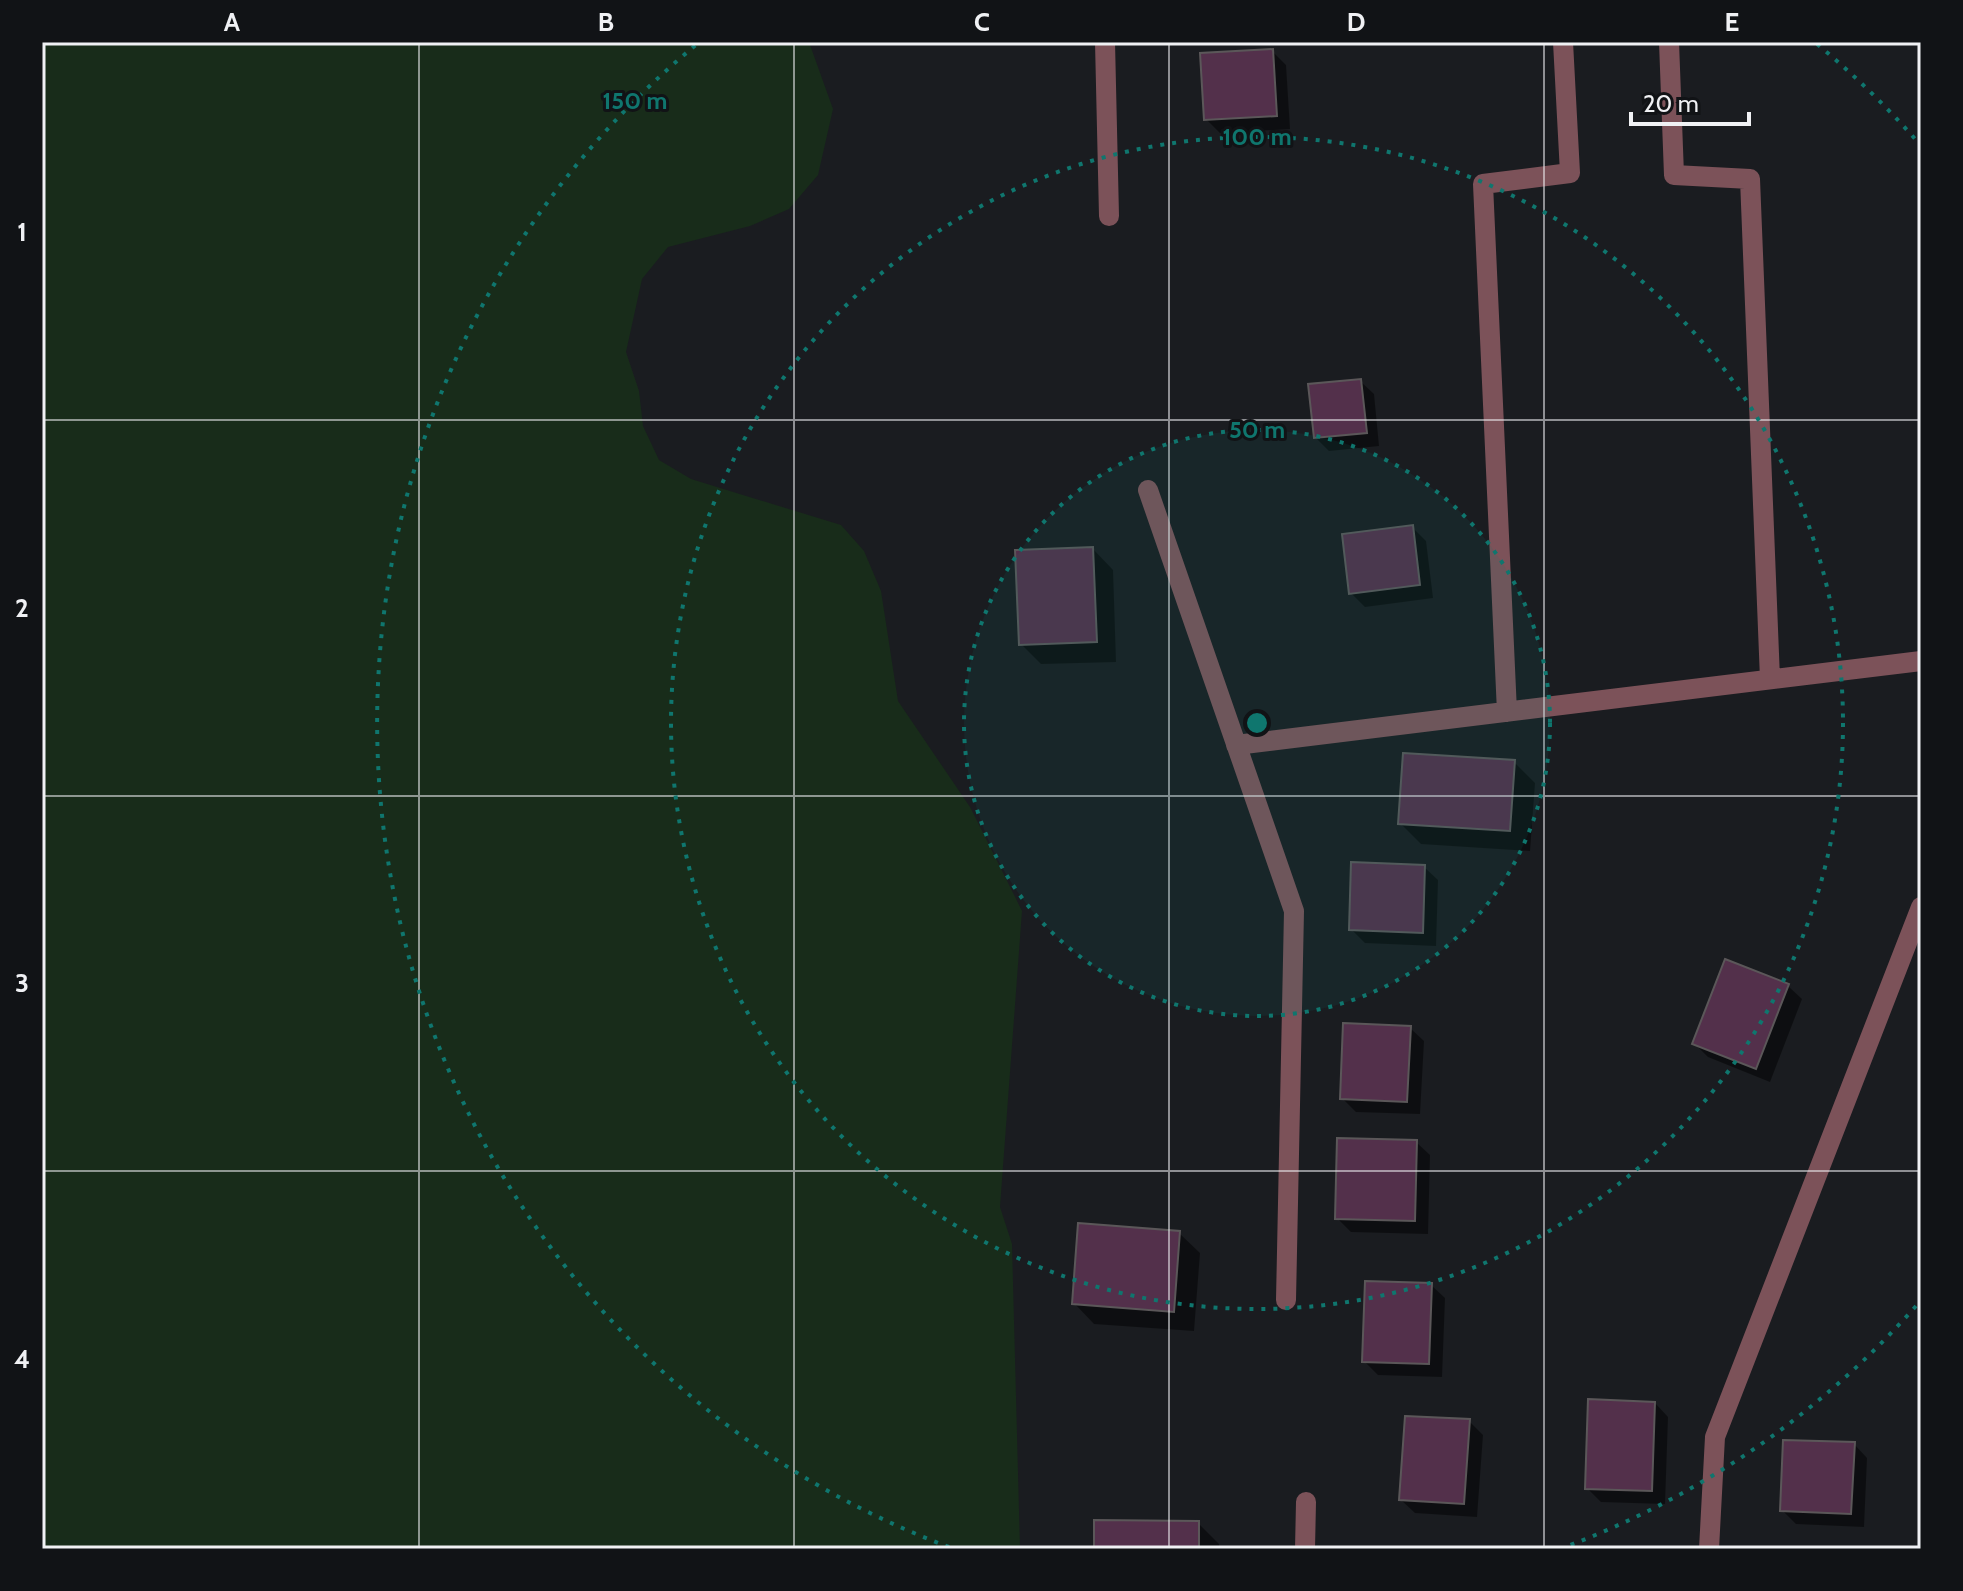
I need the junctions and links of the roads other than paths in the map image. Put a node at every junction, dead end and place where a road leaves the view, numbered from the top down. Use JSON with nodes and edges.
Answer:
{"nodes":[{"id":1,"x":1105,"y":42,"type":"edge"},
{"id":2,"x":1563,"y":42,"type":"edge"},
{"id":3,"x":1669,"y":42,"type":"edge"},
{"id":4,"x":1109,"y":216,"type":"dead end"},
{"id":5,"x":1148,"y":490,"type":"dead end"},
{"id":6,"x":1921,"y":661,"type":"edge"},
{"id":7,"x":1770,"y":679,"type":"junction"},
{"id":8,"x":1507,"y":712,"type":"junction"},
{"id":9,"x":1236,"y":745,"type":"junction"},
{"id":10,"x":1921,"y":907,"type":"edge"},
{"id":11,"x":1286,"y":1300,"type":"dead end"},
{"id":12,"x":1306,"y":1502,"type":"dead end"},
{"id":13,"x":1305,"y":1549,"type":"edge"},
{"id":14,"x":1709,"y":1549,"type":"edge"}],
"edges":[{"from":1,"to":4,"type":"lane"},
{"from":2,"to":8,"type":"lane"},
{"from":3,"to":7,"type":"lane"},
{"from":5,"to":9,"type":"lane"},
{"from":6,"to":7,"type":"lane"},
{"from":7,"to":8,"type":"lane"},
{"from":8,"to":9,"type":"lane"},
{"from":9,"to":11,"type":"lane"},
{"from":10,"to":14,"type":"lane"},
{"from":12,"to":13,"type":"lane"}]}
